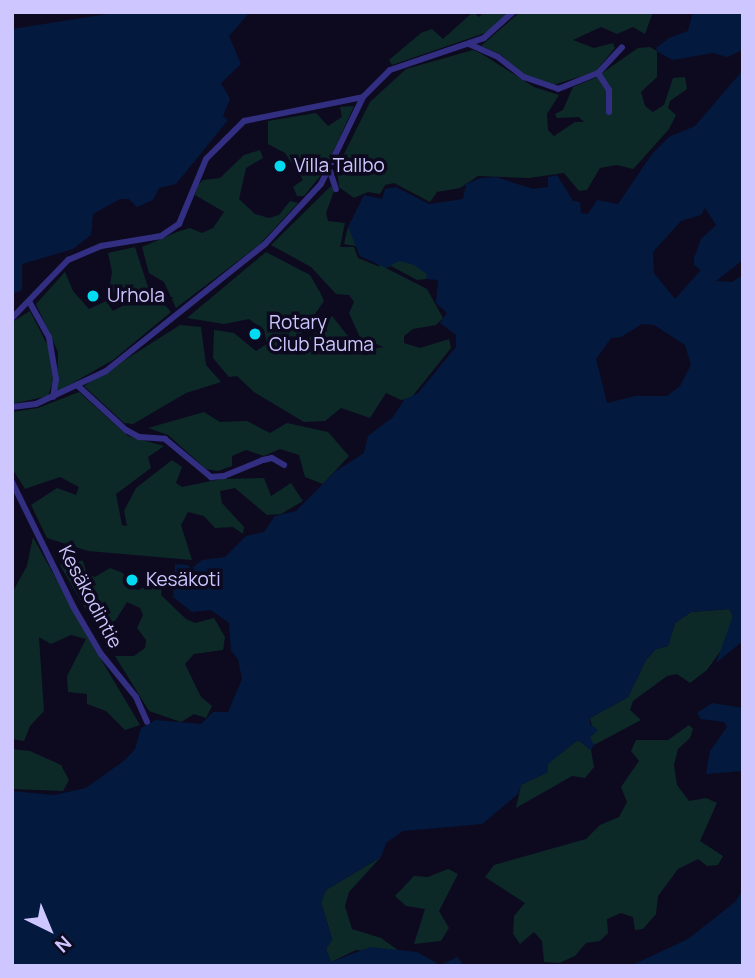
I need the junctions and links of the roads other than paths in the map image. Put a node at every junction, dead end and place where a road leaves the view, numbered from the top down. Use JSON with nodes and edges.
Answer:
{"nodes":[{"id":1,"x":513,"y":12,"type":"edge"},
{"id":2,"x":469,"y":44,"type":"junction"},
{"id":3,"x":622,"y":47,"type":"dead end"},
{"id":4,"x":598,"y":73,"type":"junction"},
{"id":5,"x":363,"y":97,"type":"junction"},
{"id":6,"x":609,"y":112,"type":"dead end"},
{"id":7,"x":330,"y":172,"type":"junction"},
{"id":8,"x":336,"y":189,"type":"dead end"},
{"id":9,"x":30,"y":303,"type":"junction"},
{"id":10,"x":12,"y":318,"type":"edge"},
{"id":11,"x":77,"y":385,"type":"junction"},
{"id":12,"x":53,"y":397,"type":"junction"},
{"id":13,"x":12,"y":407,"type":"edge"},
{"id":14,"x":284,"y":464,"type":"dead end"},
{"id":15,"x":12,"y":482,"type":"edge"},
{"id":16,"x":147,"y":722,"type":"dead end"}],
"edges":[{"from":1,"to":2,"type":"street"},
{"from":2,"to":4,"type":"street"},
{"from":2,"to":5,"type":"street"},
{"from":3,"to":4,"type":"street"},
{"from":4,"to":6,"type":"street"},
{"from":5,"to":7,"type":"street"},
{"from":5,"to":9,"type":"street"},
{"from":7,"to":8,"type":"street"},
{"from":7,"to":11,"type":"street"},
{"from":9,"to":10,"type":"street"},
{"from":9,"to":12,"type":"street"},
{"from":11,"to":12,"type":"street"},
{"from":11,"to":14,"type":"street"},
{"from":12,"to":13,"type":"street"},
{"from":15,"to":16,"type":"street","name":"Kesäkodintie"}]}
